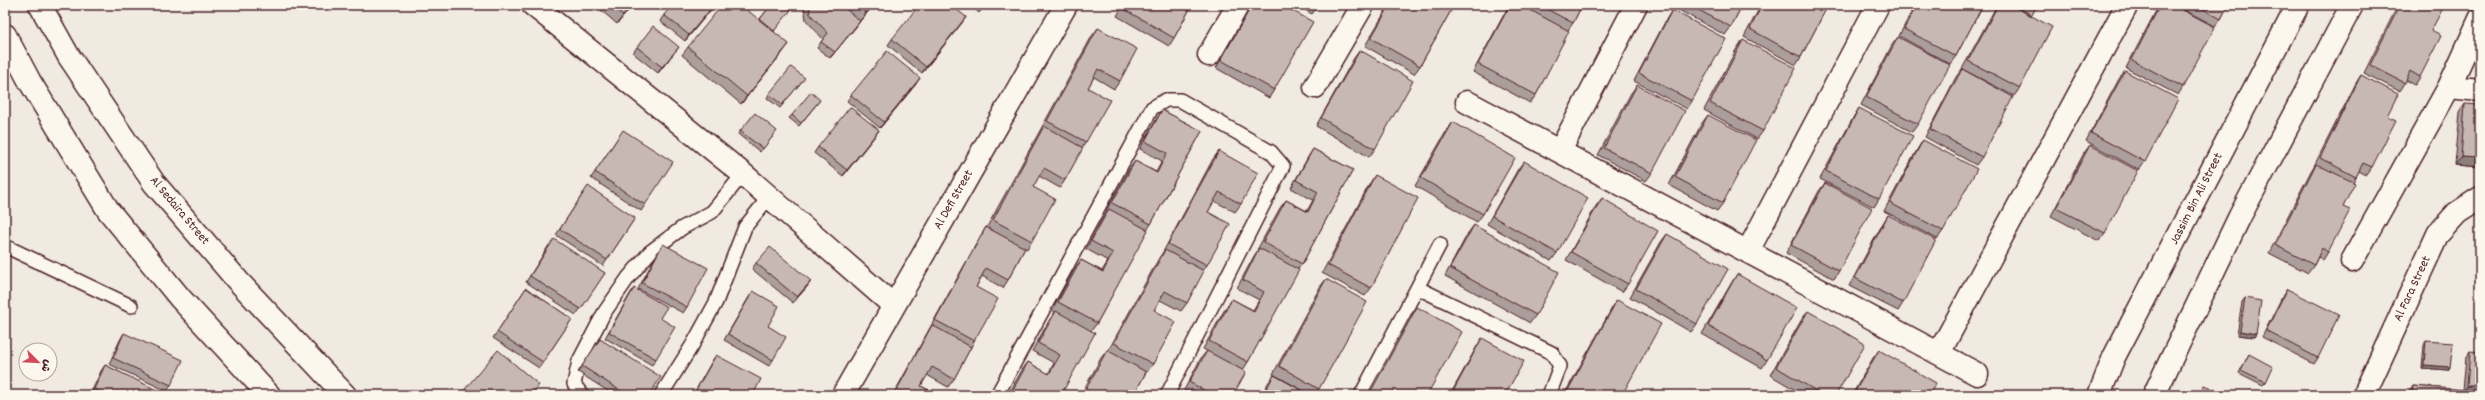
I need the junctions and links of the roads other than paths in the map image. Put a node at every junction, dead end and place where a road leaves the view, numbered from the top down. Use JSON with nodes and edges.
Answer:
{"nodes":[{"id":1,"x":40,"y":5,"type":"edge"},
{"id":2,"x":533,"y":5,"type":"edge"},
{"id":3,"x":1066,"y":5,"type":"edge"},
{"id":4,"x":1238,"y":5,"type":"edge"},
{"id":5,"x":1363,"y":5,"type":"edge"},
{"id":6,"x":1636,"y":5,"type":"edge"},
{"id":7,"x":1878,"y":5,"type":"edge"},
{"id":8,"x":2127,"y":5,"type":"edge"},
{"id":9,"x":2298,"y":5,"type":"edge"},
{"id":10,"x":2352,"y":5,"type":"edge"},
{"id":11,"x":2480,"y":19,"type":"edge"},
{"id":12,"x":5,"y":35,"type":"edge"},
{"id":13,"x":1209,"y":55,"type":"dead end"},
{"id":14,"x":2449,"y":86,"type":"junction"},
{"id":15,"x":1315,"y":87,"type":"dead end"},
{"id":16,"x":2480,"y":90,"type":"edge"},
{"id":17,"x":1468,"y":102,"type":"dead end"},
{"id":18,"x":1560,"y":151,"type":"junction"},
{"id":19,"x":743,"y":174,"type":"junction"},
{"id":20,"x":769,"y":197,"type":"junction"},
{"id":21,"x":2480,"y":198,"type":"edge"},
{"id":22,"x":1440,"y":244,"type":"dead end"},
{"id":23,"x":5,"y":246,"type":"edge"},
{"id":24,"x":1748,"y":251,"type":"junction"},
{"id":25,"x":2352,"y":261,"type":"dead end"},
{"id":26,"x":1418,"y":288,"type":"junction"},
{"id":27,"x":893,"y":305,"type":"junction"},
{"id":28,"x":131,"y":306,"type":"dead end"},
{"id":29,"x":1939,"y":353,"type":"junction"},
{"id":30,"x":1978,"y":374,"type":"dead end"},
{"id":31,"x":269,"y":395,"type":"edge"},
{"id":32,"x":345,"y":395,"type":"edge"},
{"id":33,"x":582,"y":395,"type":"edge"},
{"id":34,"x":660,"y":395,"type":"edge"},
{"id":35,"x":843,"y":395,"type":"edge"},
{"id":36,"x":997,"y":395,"type":"edge"},
{"id":37,"x":1167,"y":395,"type":"edge"},
{"id":38,"x":1361,"y":395,"type":"edge"},
{"id":39,"x":1549,"y":395,"type":"edge"},
{"id":40,"x":2099,"y":395,"type":"edge"},
{"id":41,"x":2154,"y":395,"type":"edge"},
{"id":42,"x":2364,"y":395,"type":"edge"}],
"edges":[{"from":1,"to":32,"type":"street","name":"Al Sedaira Street"},
{"from":2,"to":19,"type":"street"},
{"from":3,"to":27,"type":"street","name":"Al Defi Street"},
{"from":4,"to":13,"type":"street"},
{"from":5,"to":15,"type":"street"},
{"from":6,"to":18,"type":"street"},
{"from":7,"to":24,"type":"street"},
{"from":8,"to":29,"type":"street"},
{"from":9,"to":40,"type":"street","name":"Jassim Bin Ali Street"},
{"from":10,"to":41,"type":"street"},
{"from":11,"to":14,"type":"street"},
{"from":12,"to":31,"type":"street"},
{"from":14,"to":16,"type":"street"},
{"from":14,"to":25,"type":"street"},
{"from":17,"to":18,"type":"street"},
{"from":18,"to":24,"type":"street"},
{"from":19,"to":20,"type":"street"},
{"from":19,"to":33,"type":"lane"},
{"from":20,"to":27,"type":"street"},
{"from":20,"to":34,"type":"lane"},
{"from":21,"to":42,"type":"street","name":"Al Fara Street"},
{"from":22,"to":26,"type":"lane"},
{"from":23,"to":28,"type":"lane"},
{"from":24,"to":29,"type":"street"},
{"from":26,"to":38,"type":"lane"},
{"from":26,"to":39,"type":"lane"},
{"from":27,"to":35,"type":"street","name":"Al Defi Street"},
{"from":29,"to":30,"type":"street"},
{"from":36,"to":37,"type":"lane"}]}
